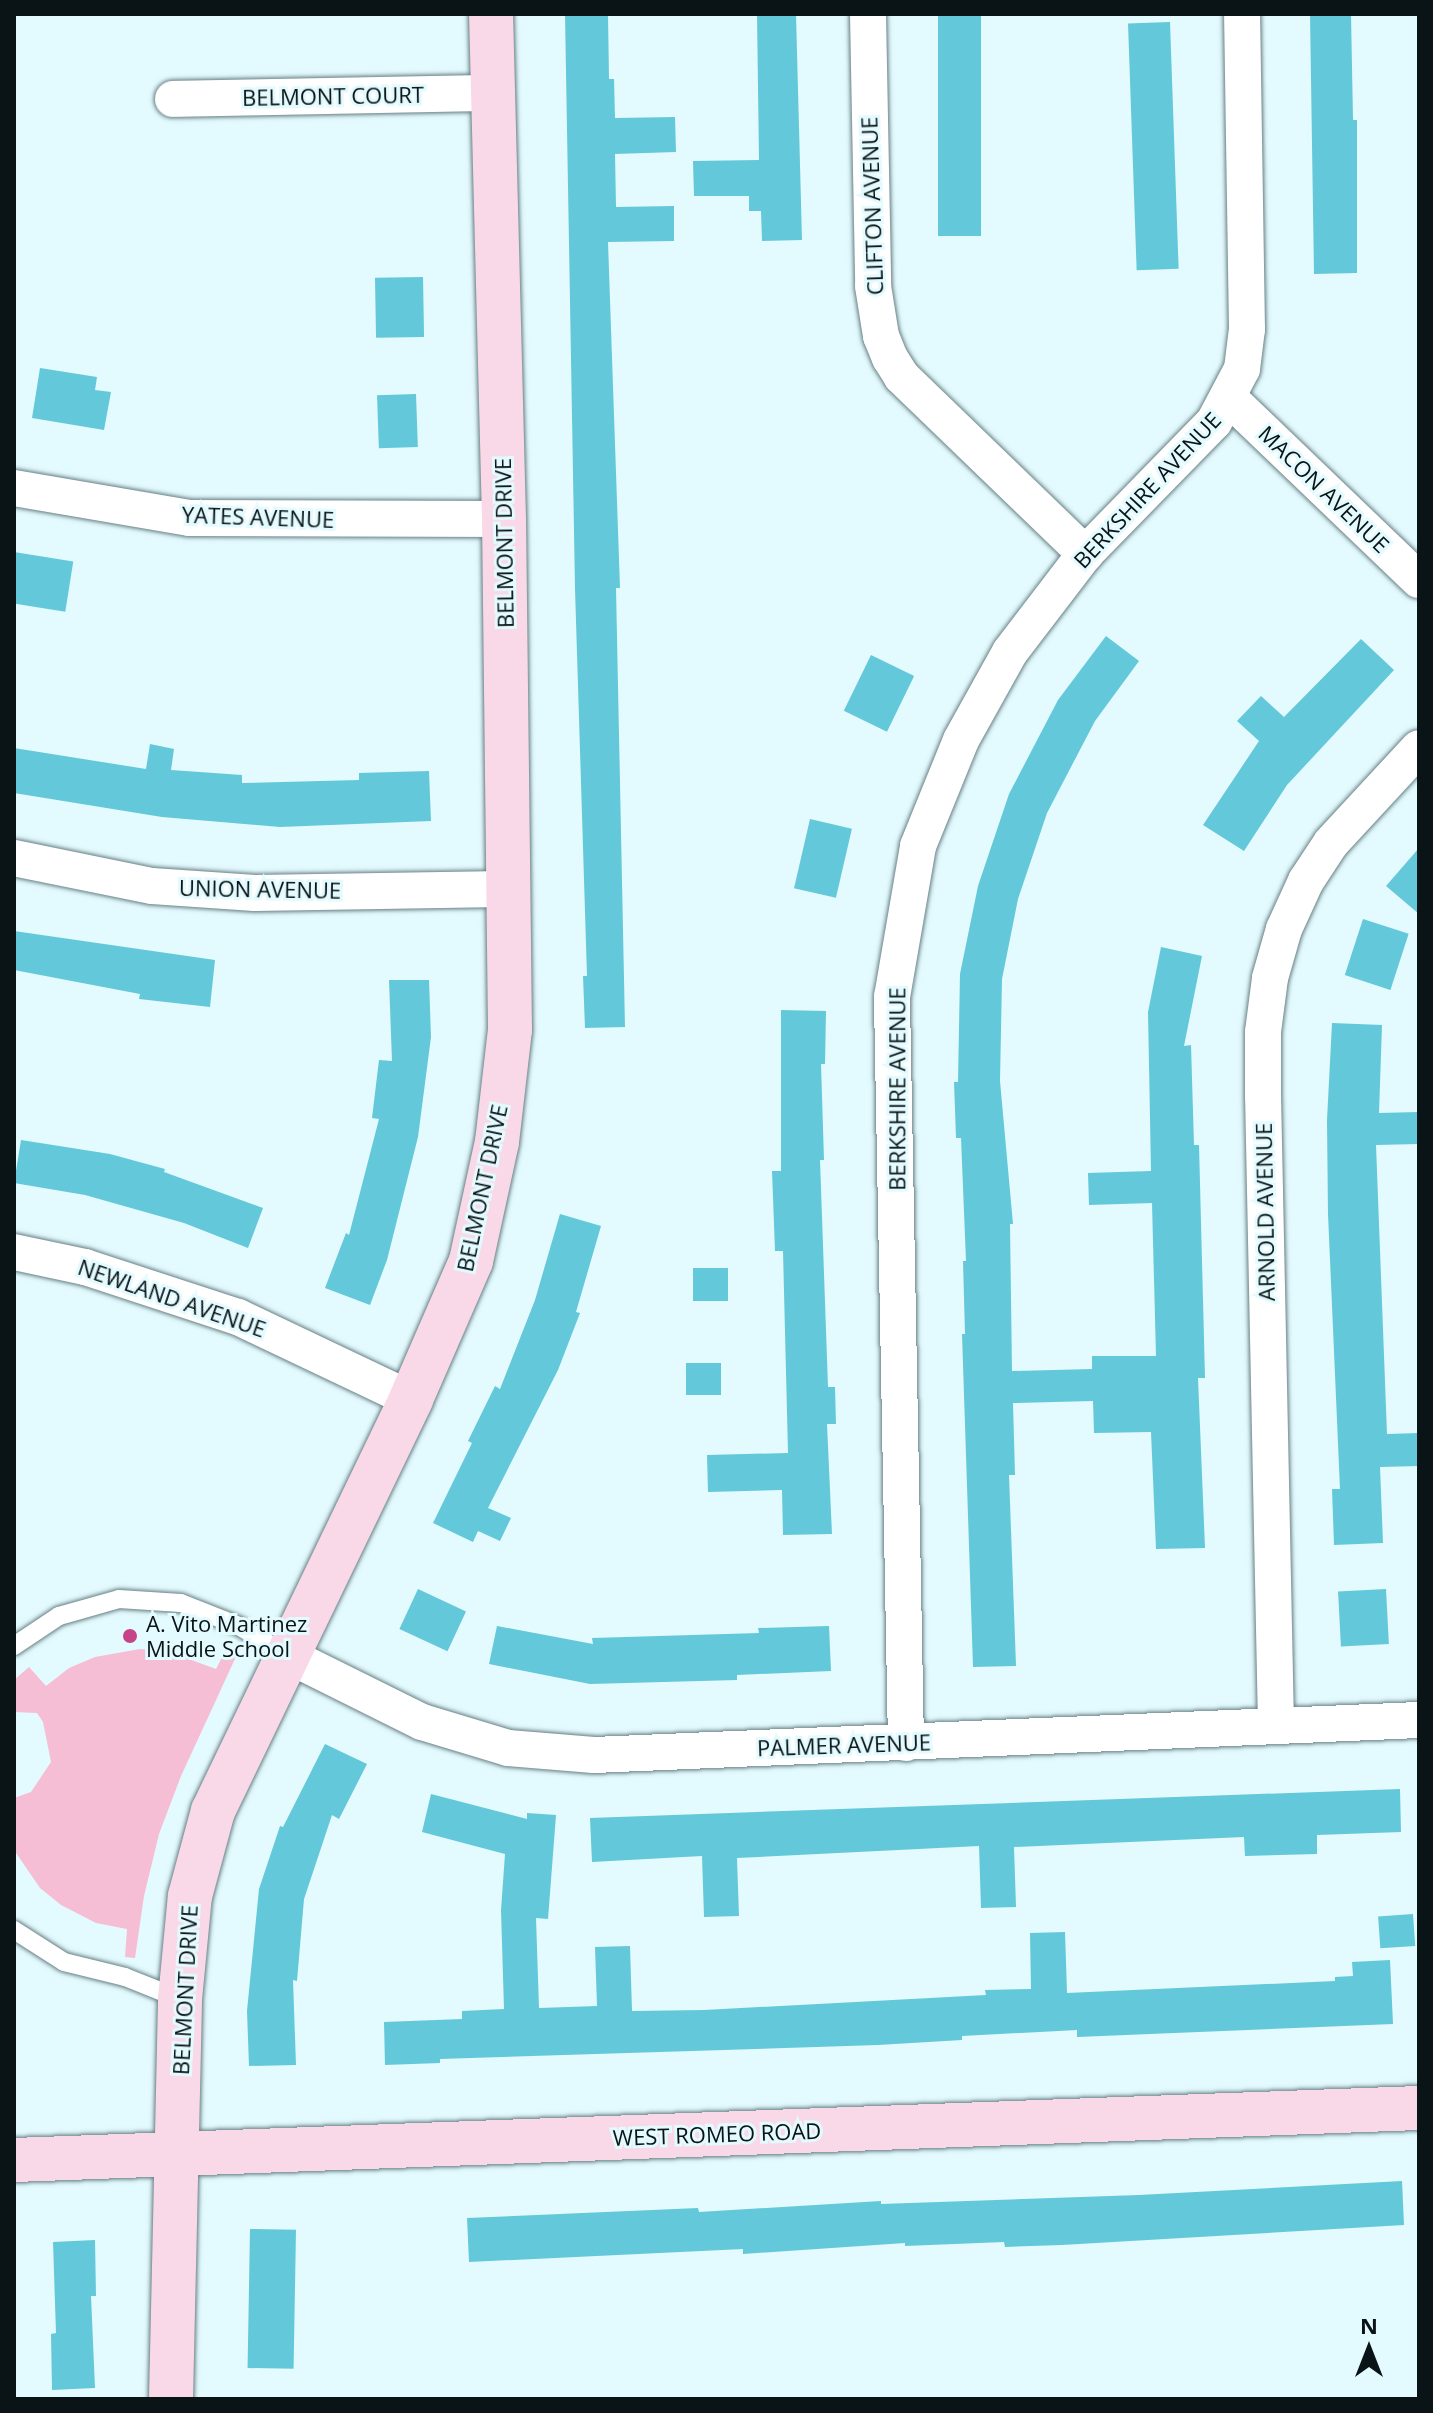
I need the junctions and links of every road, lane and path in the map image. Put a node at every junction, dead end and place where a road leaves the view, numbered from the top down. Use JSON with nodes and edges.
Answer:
{"nodes":[{"id":1,"x":491,"y":14,"type":"edge"},
{"id":2,"x":868,"y":14,"type":"edge"},
{"id":3,"x":1242,"y":14,"type":"edge"},
{"id":4,"x":493,"y":93,"type":"junction"},
{"id":5,"x":173,"y":99,"type":"dead end"},
{"id":6,"x":1229,"y":398,"type":"junction"},
{"id":7,"x":14,"y":488,"type":"edge"},
{"id":8,"x":504,"y":519,"type":"junction"},
{"id":9,"x":1085,"y":554,"type":"junction"},
{"id":10,"x":1419,"y":580,"type":"edge"},
{"id":11,"x":1419,"y":748,"type":"edge"},
{"id":12,"x":14,"y":858,"type":"edge"},
{"id":13,"x":509,"y":889,"type":"junction"},
{"id":14,"x":14,"y":1252,"type":"edge"},
{"id":15,"x":411,"y":1399,"type":"junction"},
{"id":16,"x":14,"y":1646,"type":"edge"},
{"id":17,"x":289,"y":1656,"type":"junction"},
{"id":18,"x":1419,"y":1720,"type":"edge"},
{"id":19,"x":1276,"y":1725,"type":"junction"},
{"id":20,"x":906,"y":1743,"type":"junction"},
{"id":21,"x":14,"y":1930,"type":"edge"},
{"id":22,"x":180,"y":1999,"type":"junction"},
{"id":23,"x":1419,"y":2108,"type":"edge"},
{"id":24,"x":178,"y":2154,"type":"junction"},
{"id":25,"x":14,"y":2160,"type":"edge"},
{"id":26,"x":171,"y":2399,"type":"edge"}],
"edges":[{"from":1,"to":4,"type":"street","name":"BELMONT DRIVE"},
{"from":2,"to":9,"type":"street","name":"CLIFTON AVENUE"},
{"from":3,"to":6,"type":"street","name":"BERKSHIRE AVENUE"},
{"from":4,"to":5,"type":"street","name":"BELMONT COURT"},
{"from":4,"to":8,"type":"street","name":"BELMONT DRIVE"},
{"from":6,"to":9,"type":"street","name":"BERKSHIRE AVENUE"},
{"from":6,"to":10,"type":"street","name":"MACON AVENUE"},
{"from":7,"to":8,"type":"street","name":"YATES AVENUE"},
{"from":8,"to":13,"type":"street","name":"BELMONT DRIVE"},
{"from":9,"to":20,"type":"street","name":"BERKSHIRE AVENUE"},
{"from":11,"to":19,"type":"street","name":"ARNOLD AVENUE"},
{"from":12,"to":13,"type":"street","name":"UNION AVENUE"},
{"from":13,"to":15,"type":"street","name":"BELMONT DRIVE"},
{"from":14,"to":15,"type":"street","name":"NEWLAND AVENUE"},
{"from":15,"to":17,"type":"street","name":"BELMONT DRIVE"},
{"from":16,"to":17,"type":"lane"},
{"from":17,"to":20,"type":"street","name":"PALMER AVENUE"},
{"from":17,"to":22,"type":"street","name":"BELMONT DRIVE"},
{"from":18,"to":19,"type":"street","name":"PALMER AVENUE"},
{"from":19,"to":20,"type":"street","name":"PALMER AVENUE"},
{"from":21,"to":22,"type":"lane"},
{"from":22,"to":24,"type":"street","name":"BELMONT DRIVE"},
{"from":23,"to":24,"type":"street","name":"WEST ROMEO ROAD"},
{"from":24,"to":25,"type":"street","name":"WEST ROMEO ROAD"},
{"from":24,"to":26,"type":"street","name":"BELMONT DRIVE"}]}
